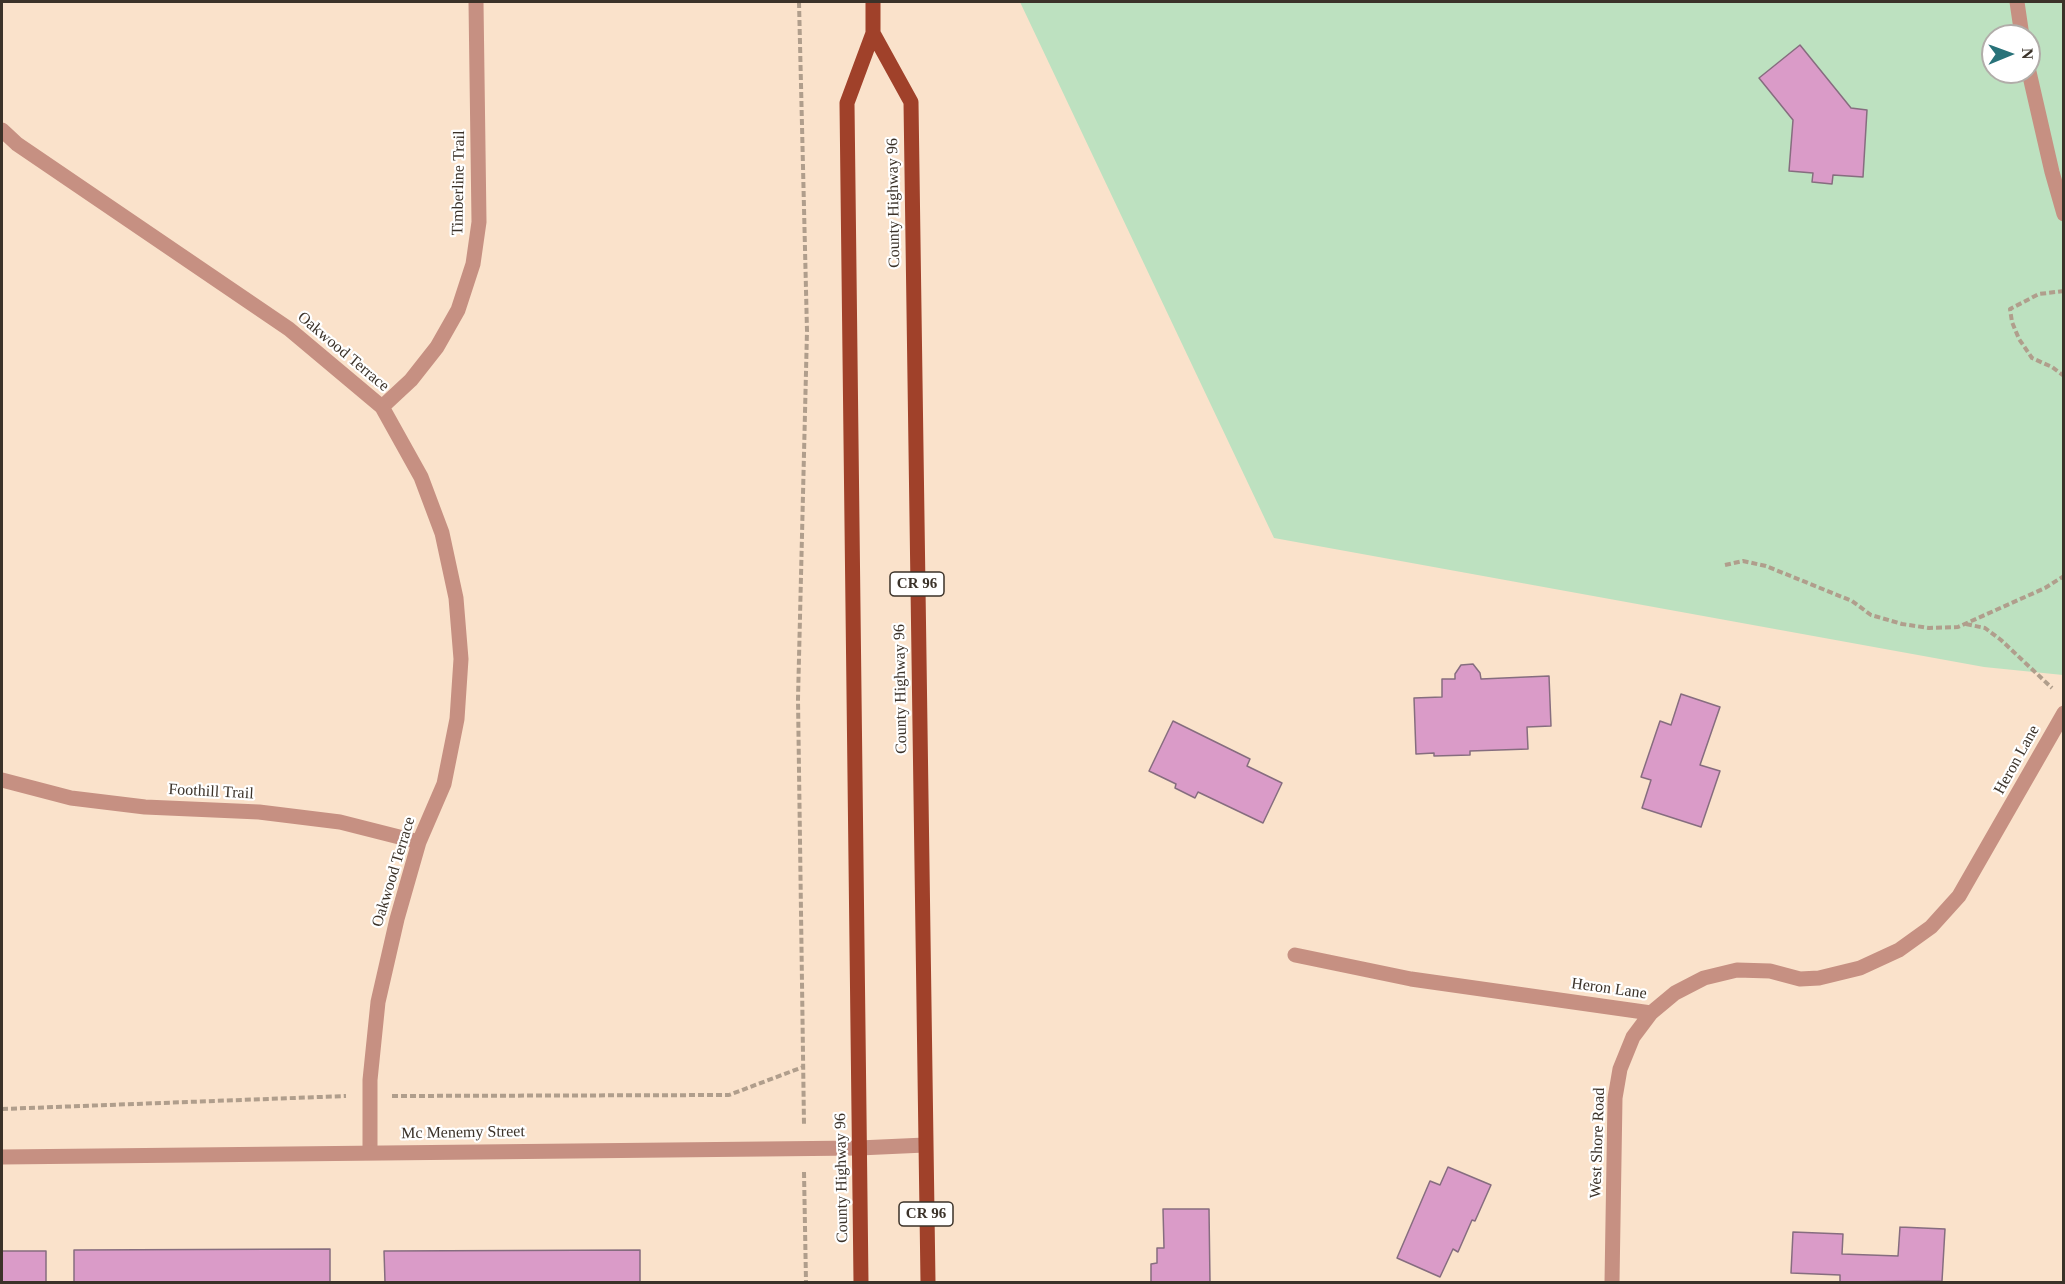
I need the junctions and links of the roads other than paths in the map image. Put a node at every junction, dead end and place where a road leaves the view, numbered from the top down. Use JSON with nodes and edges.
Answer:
{"nodes":[{"id":1,"x":476,"y":2,"type":"edge"},
{"id":2,"x":873,"y":2,"type":"edge"},
{"id":3,"x":2017,"y":2,"type":"edge"},
{"id":4,"x":2020,"y":24,"type":"edge"},
{"id":5,"x":873,"y":33,"type":"junction"},
{"id":6,"x":2032,"y":84,"type":"edge"},
{"id":7,"x":2,"y":130,"type":"edge"},
{"id":8,"x":2064,"y":214,"type":"edge"},
{"id":9,"x":382,"y":407,"type":"junction"},
{"id":10,"x":2064,"y":713,"type":"edge"},
{"id":11,"x":2,"y":780,"type":"edge"},
{"id":12,"x":419,"y":842,"type":"junction"},
{"id":13,"x":1295,"y":956,"type":"dead end"},
{"id":14,"x":1652,"y":1013,"type":"junction"},
{"id":15,"x":925,"y":1145,"type":"junction"},
{"id":16,"x":859,"y":1148,"type":"junction"},
{"id":17,"x":370,"y":1152,"type":"junction"},
{"id":18,"x":2,"y":1157,"type":"edge"},
{"id":19,"x":861,"y":1282,"type":"edge"},
{"id":20,"x":928,"y":1282,"type":"edge"},
{"id":21,"x":1612,"y":1282,"type":"edge"}],
"edges":[{"from":1,"to":9,"type":"street","name":"Timberline Trail"},
{"from":2,"to":5,"type":"main road","name":"County Highway 96","number":"CR 96"},
{"from":3,"to":4,"type":"street"},
{"from":5,"to":15,"type":"main road","name":"County Highway 96","number":"CR 96"},
{"from":5,"to":16,"type":"main road","name":"County Highway 96","number":"CR 96"},
{"from":6,"to":8,"type":"street"},
{"from":7,"to":9,"type":"street","name":"Oakwood Terrace"},
{"from":9,"to":12,"type":"street","name":"Oakwood Terrace"},
{"from":10,"to":14,"type":"street","name":"Heron Lane"},
{"from":11,"to":12,"type":"street","name":"Foothill Trail"},
{"from":12,"to":17,"type":"street","name":"Oakwood Terrace"},
{"from":13,"to":14,"type":"street","name":"Heron Lane"},
{"from":14,"to":21,"type":"street","name":"West Shore Road"},
{"from":15,"to":16,"type":"street","name":"Mc Menemy Street"},
{"from":15,"to":20,"type":"main road","name":"County Highway 96","number":"CR 96"},
{"from":16,"to":17,"type":"street","name":"Mc Menemy Street"},
{"from":16,"to":19,"type":"main road","name":"County Highway 96","number":"CR 96"},
{"from":17,"to":18,"type":"street","name":"Mc Menemy Street"}]}
